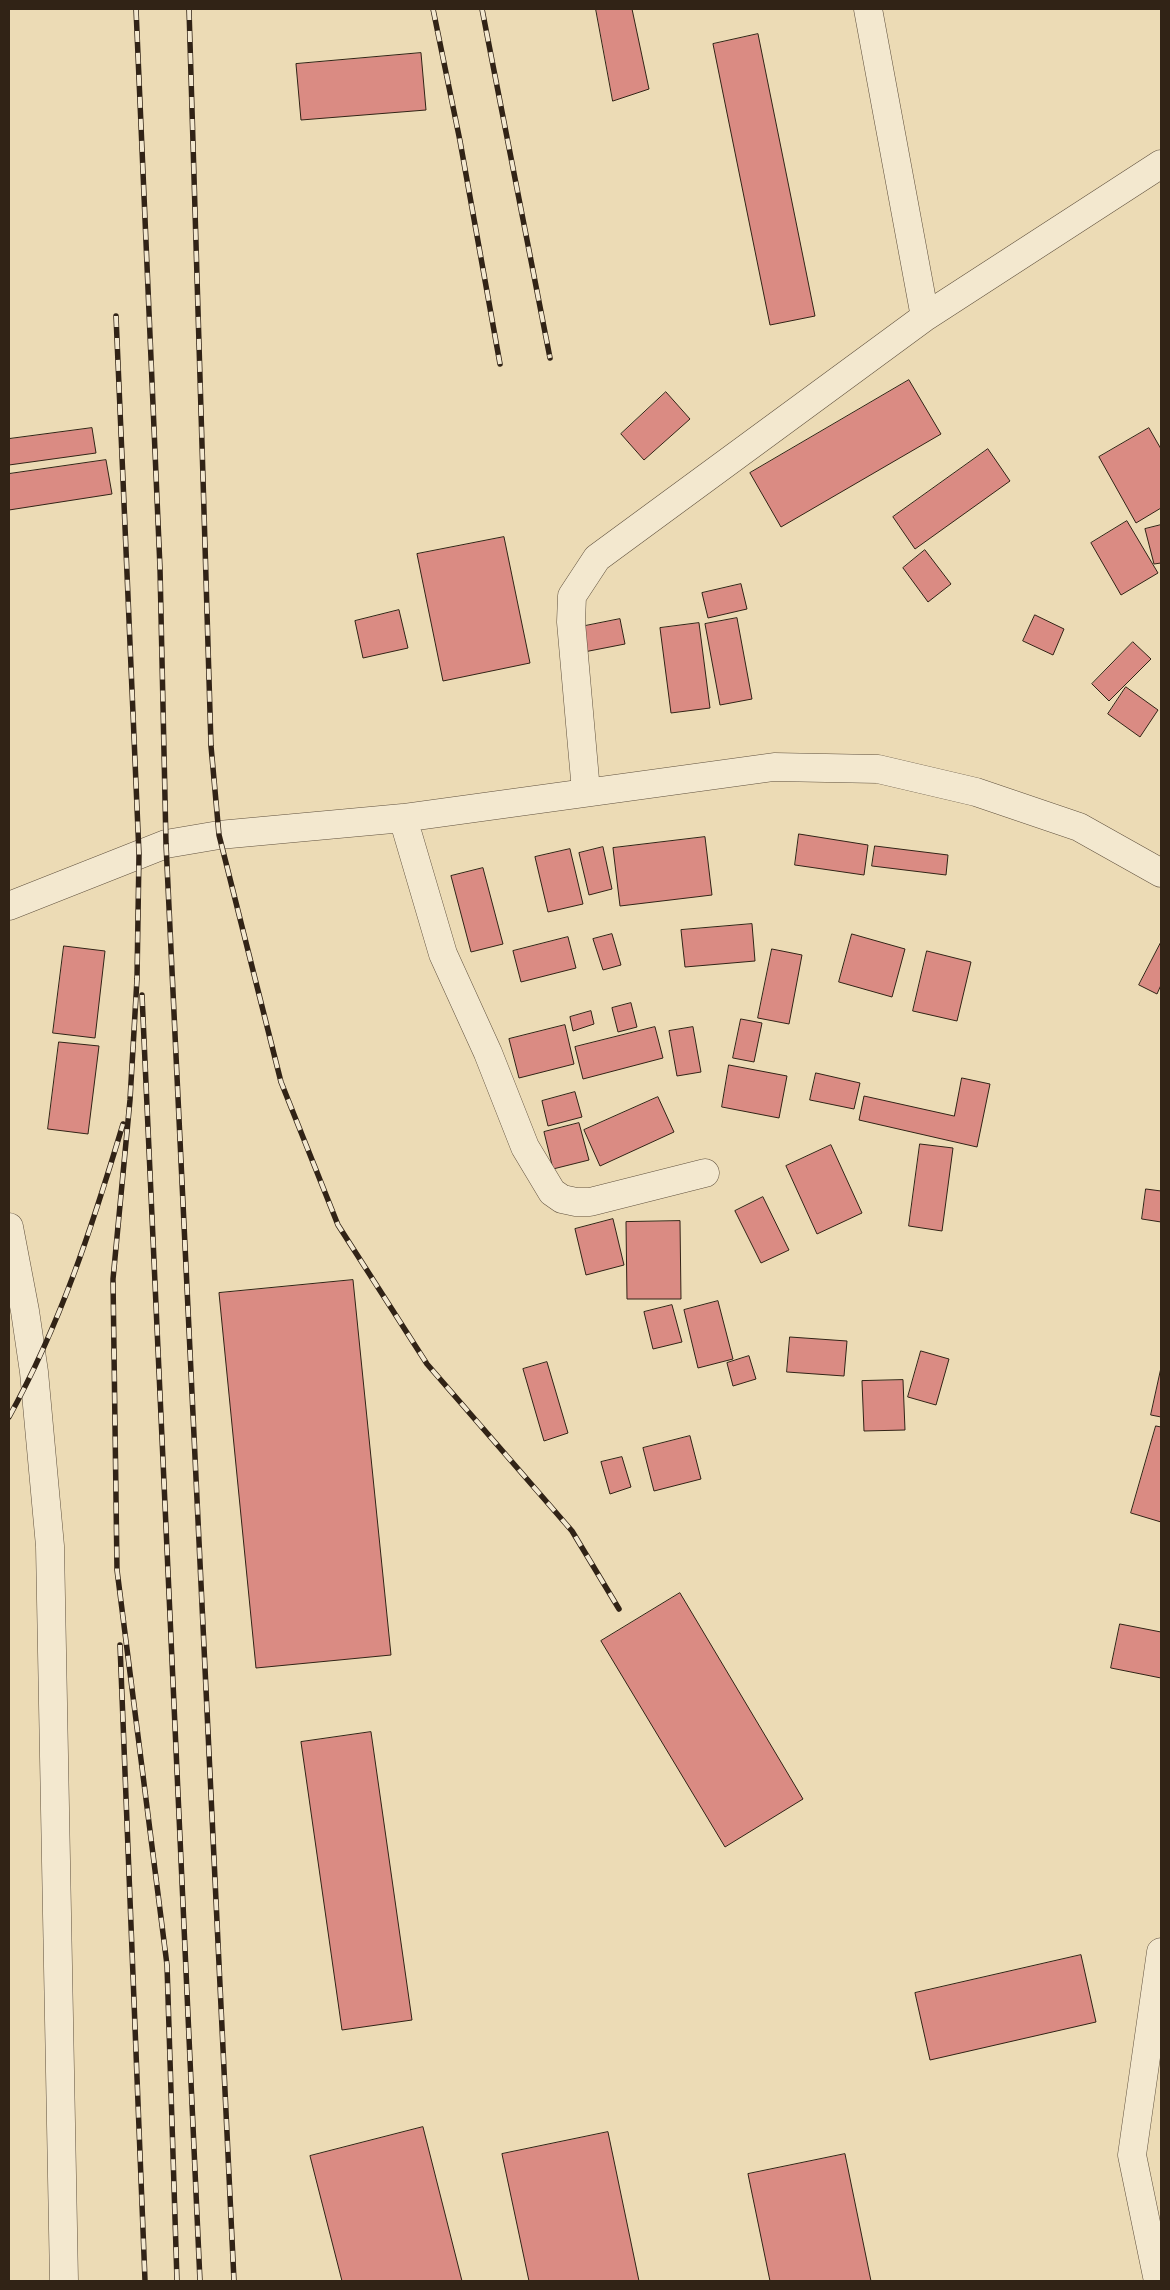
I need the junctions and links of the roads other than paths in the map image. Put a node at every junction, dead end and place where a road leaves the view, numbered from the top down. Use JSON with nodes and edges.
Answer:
{"nodes":[{"id":1,"x":868,"y":9,"type":"edge"},
{"id":2,"x":1161,"y":164,"type":"edge"},
{"id":3,"x":926,"y":317,"type":"junction"},
{"id":4,"x":586,"y":792,"type":"junction"},
{"id":5,"x":403,"y":818,"type":"junction"},
{"id":6,"x":1161,"y":873,"type":"edge"},
{"id":7,"x":9,"y":906,"type":"edge"},
{"id":8,"x":705,"y":1173,"type":"dead end"},
{"id":9,"x":9,"y":1227,"type":"edge"},
{"id":10,"x":1161,"y":1952,"type":"edge"},
{"id":11,"x":64,"y":2281,"type":"edge"},
{"id":12,"x":1158,"y":2281,"type":"edge"}],
"edges":[{"from":1,"to":3,"type":"street"},
{"from":2,"to":3,"type":"street"},
{"from":3,"to":4,"type":"street"},
{"from":4,"to":5,"type":"street"},
{"from":4,"to":6,"type":"street"},
{"from":5,"to":7,"type":"street"},
{"from":5,"to":8,"type":"street"},
{"from":9,"to":11,"type":"street"},
{"from":10,"to":12,"type":"street"}]}
